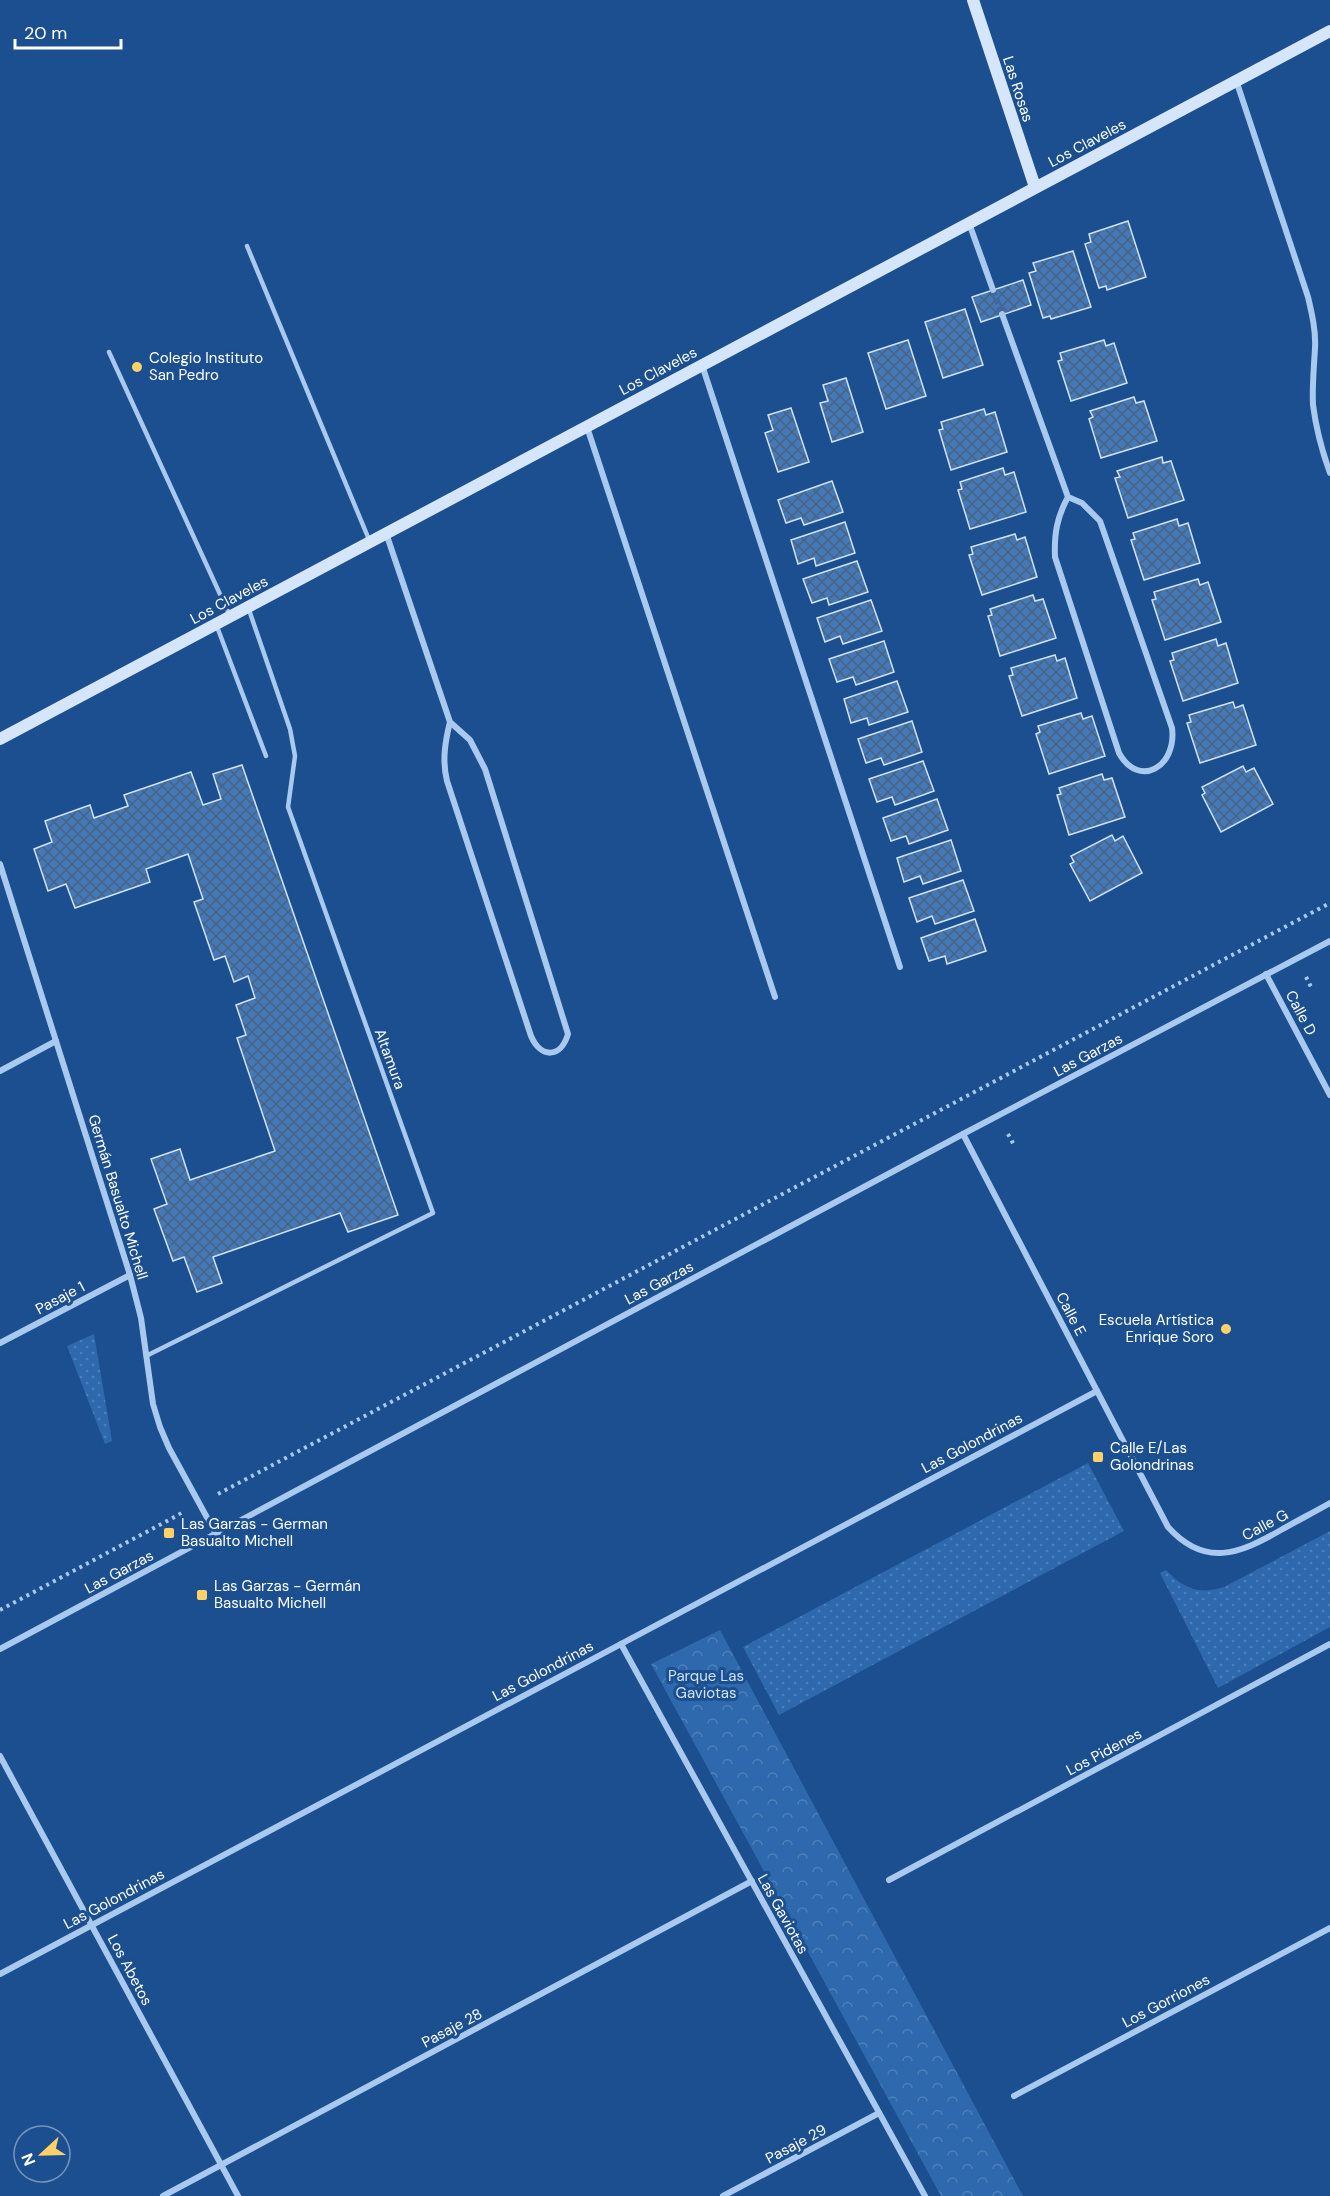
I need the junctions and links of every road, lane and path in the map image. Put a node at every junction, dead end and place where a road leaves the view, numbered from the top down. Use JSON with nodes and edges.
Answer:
{"nodes":[{"id":1,"x":973,"y":0,"type":"edge"},
{"id":2,"x":1330,"y":31,"type":"edge"},
{"id":3,"x":1236,"y":80,"type":"junction"},
{"id":4,"x":1035,"y":187,"type":"junction"},
{"id":5,"x":968,"y":223,"type":"junction"},
{"id":6,"x":247,"y":246,"type":"dead end"},
{"id":7,"x":993,"y":290,"type":"tunnel mouth"},
{"id":8,"x":1002,"y":314,"type":"tunnel mouth"},
{"id":9,"x":109,"y":352,"type":"dead end"},
{"id":10,"x":702,"y":365,"type":"junction"},
{"id":11,"x":587,"y":426,"type":"junction"},
{"id":12,"x":1330,"y":473,"type":"edge"},
{"id":13,"x":1068,"y":497,"type":"junction"},
{"id":14,"x":386,"y":533,"type":"junction"},
{"id":15,"x":370,"y":542,"type":"junction"},
{"id":16,"x":248,"y":607,"type":"junction"},
{"id":17,"x":230,"y":616,"type":"junction"},
{"id":18,"x":216,"y":624,"type":"junction"},
{"id":19,"x":450,"y":722,"type":"junction"},
{"id":20,"x":0,"y":739,"type":"edge"},
{"id":21,"x":266,"y":756,"type":"dead end"},
{"id":22,"x":0,"y":864,"type":"edge"},
{"id":23,"x":1330,"y":903,"type":"edge"},
{"id":24,"x":1330,"y":941,"type":"edge"},
{"id":25,"x":900,"y":967,"type":"dead end"},
{"id":26,"x":1266,"y":974,"type":"junction"},
{"id":27,"x":775,"y":997,"type":"dead end"},
{"id":28,"x":56,"y":1041,"type":"junction"},
{"id":29,"x":0,"y":1071,"type":"edge"},
{"id":30,"x":1330,"y":1095,"type":"edge"},
{"id":31,"x":963,"y":1134,"type":"junction"},
{"id":32,"x":130,"y":1275,"type":"junction"},
{"id":33,"x":0,"y":1343,"type":"edge"},
{"id":34,"x":146,"y":1356,"type":"junction"},
{"id":35,"x":1097,"y":1390,"type":"junction"},
{"id":36,"x":1330,"y":1503,"type":"edge"},
{"id":37,"x":199,"y":1504,"type":"junction"},
{"id":38,"x":216,"y":1534,"type":"junction"},
{"id":39,"x":1207,"y":1552,"type":"joint"},
{"id":40,"x":0,"y":1610,"type":"edge"},
{"id":41,"x":621,"y":1644,"type":"junction"},
{"id":42,"x":1330,"y":1644,"type":"edge"},
{"id":43,"x":0,"y":1649,"type":"edge"},
{"id":44,"x":0,"y":1756,"type":"edge"},
{"id":45,"x":889,"y":1880,"type":"dead end"},
{"id":46,"x":752,"y":1881,"type":"junction"},
{"id":47,"x":92,"y":1924,"type":"junction"},
{"id":48,"x":1330,"y":1928,"type":"edge"},
{"id":49,"x":0,"y":1974,"type":"edge"},
{"id":50,"x":1014,"y":2096,"type":"dead end"},
{"id":51,"x":879,"y":2113,"type":"junction"},
{"id":52,"x":222,"y":2165,"type":"junction"},
{"id":53,"x":163,"y":2196,"type":"edge"},
{"id":54,"x":238,"y":2196,"type":"edge"},
{"id":55,"x":723,"y":2196,"type":"edge"},
{"id":56,"x":925,"y":2196,"type":"edge"}],
"edges":[{"from":1,"to":4,"type":"street","name":"Las Rosas"},
{"from":2,"to":3,"type":"street","name":"Los Claveles"},
{"from":3,"to":4,"type":"street","name":"Los Claveles"},
{"from":3,"to":12,"type":"street"},
{"from":4,"to":5,"type":"street","name":"Los Claveles"},
{"from":5,"to":7,"type":"street"},
{"from":5,"to":10,"type":"street","name":"Los Claveles"},
{"from":6,"to":15,"type":"lane"},
{"from":8,"to":13,"type":"street"},
{"from":9,"to":17,"type":"lane"},
{"from":10,"to":11,"type":"street","name":"Los Claveles"},
{"from":10,"to":25,"type":"street"},
{"from":11,"to":14,"type":"street","name":"Los Claveles"},
{"from":11,"to":27,"type":"street"},
{"from":13,"to":13,"type":"street"},
{"from":14,"to":15,"type":"street","name":"Los Claveles"},
{"from":14,"to":19,"type":"street"},
{"from":15,"to":16,"type":"street","name":"Los Claveles"},
{"from":16,"to":17,"type":"street","name":"Los Claveles"},
{"from":16,"to":34,"type":"lane","name":"Altamura"},
{"from":17,"to":18,"type":"street","name":"Los Claveles"},
{"from":18,"to":20,"type":"street","name":"Los Claveles"},
{"from":18,"to":21,"type":"lane"},
{"from":19,"to":19,"type":"street"},
{"from":22,"to":28,"type":"street","name":"Germán Basualto Michell"},
{"from":23,"to":37,"type":"path"},
{"from":24,"to":26,"type":"street","name":"Las Garzas"},
{"from":26,"to":30,"type":"street","name":"Calle D"},
{"from":26,"to":31,"type":"street","name":"Las Garzas"},
{"from":28,"to":29,"type":"street"},
{"from":28,"to":32,"type":"street","name":"Germán Basualto Michell"},
{"from":31,"to":35,"type":"street","name":"Calle E"},
{"from":31,"to":38,"type":"street","name":"Las Garzas"},
{"from":32,"to":33,"type":"street","name":"Pasaje 1"},
{"from":32,"to":34,"type":"street","name":"Germán Basualto Michell"},
{"from":34,"to":37,"type":"street","name":"Germán Basualto Michell"},
{"from":35,"to":39,"type":"street","name":"Calle E"},
{"from":35,"to":41,"type":"street","name":"Las Golondrinas"},
{"from":36,"to":39,"type":"street","name":"Calle G"},
{"from":37,"to":38,"type":"street","name":"Germán Basualto Michell"},
{"from":37,"to":40,"type":"path"},
{"from":38,"to":43,"type":"street","name":"Las Garzas"},
{"from":41,"to":46,"type":"street","name":"Las Gaviotas"},
{"from":41,"to":47,"type":"street","name":"Las Golondrinas"},
{"from":42,"to":45,"type":"street","name":"Los Pidenes"},
{"from":44,"to":47,"type":"street","name":"Los Abetos"},
{"from":46,"to":51,"type":"street","name":"Las Gaviotas"},
{"from":46,"to":52,"type":"street","name":"Pasaje 28"},
{"from":47,"to":49,"type":"street","name":"Las Golondrinas"},
{"from":47,"to":52,"type":"street","name":"Los Abetos"},
{"from":48,"to":50,"type":"street","name":"Los Gorriones"},
{"from":51,"to":55,"type":"street","name":"Pasaje 29"},
{"from":51,"to":56,"type":"street","name":"Las Gaviotas"},
{"from":52,"to":53,"type":"street","name":"Pasaje 28"},
{"from":52,"to":54,"type":"street","name":"Los Abetos"}]}
